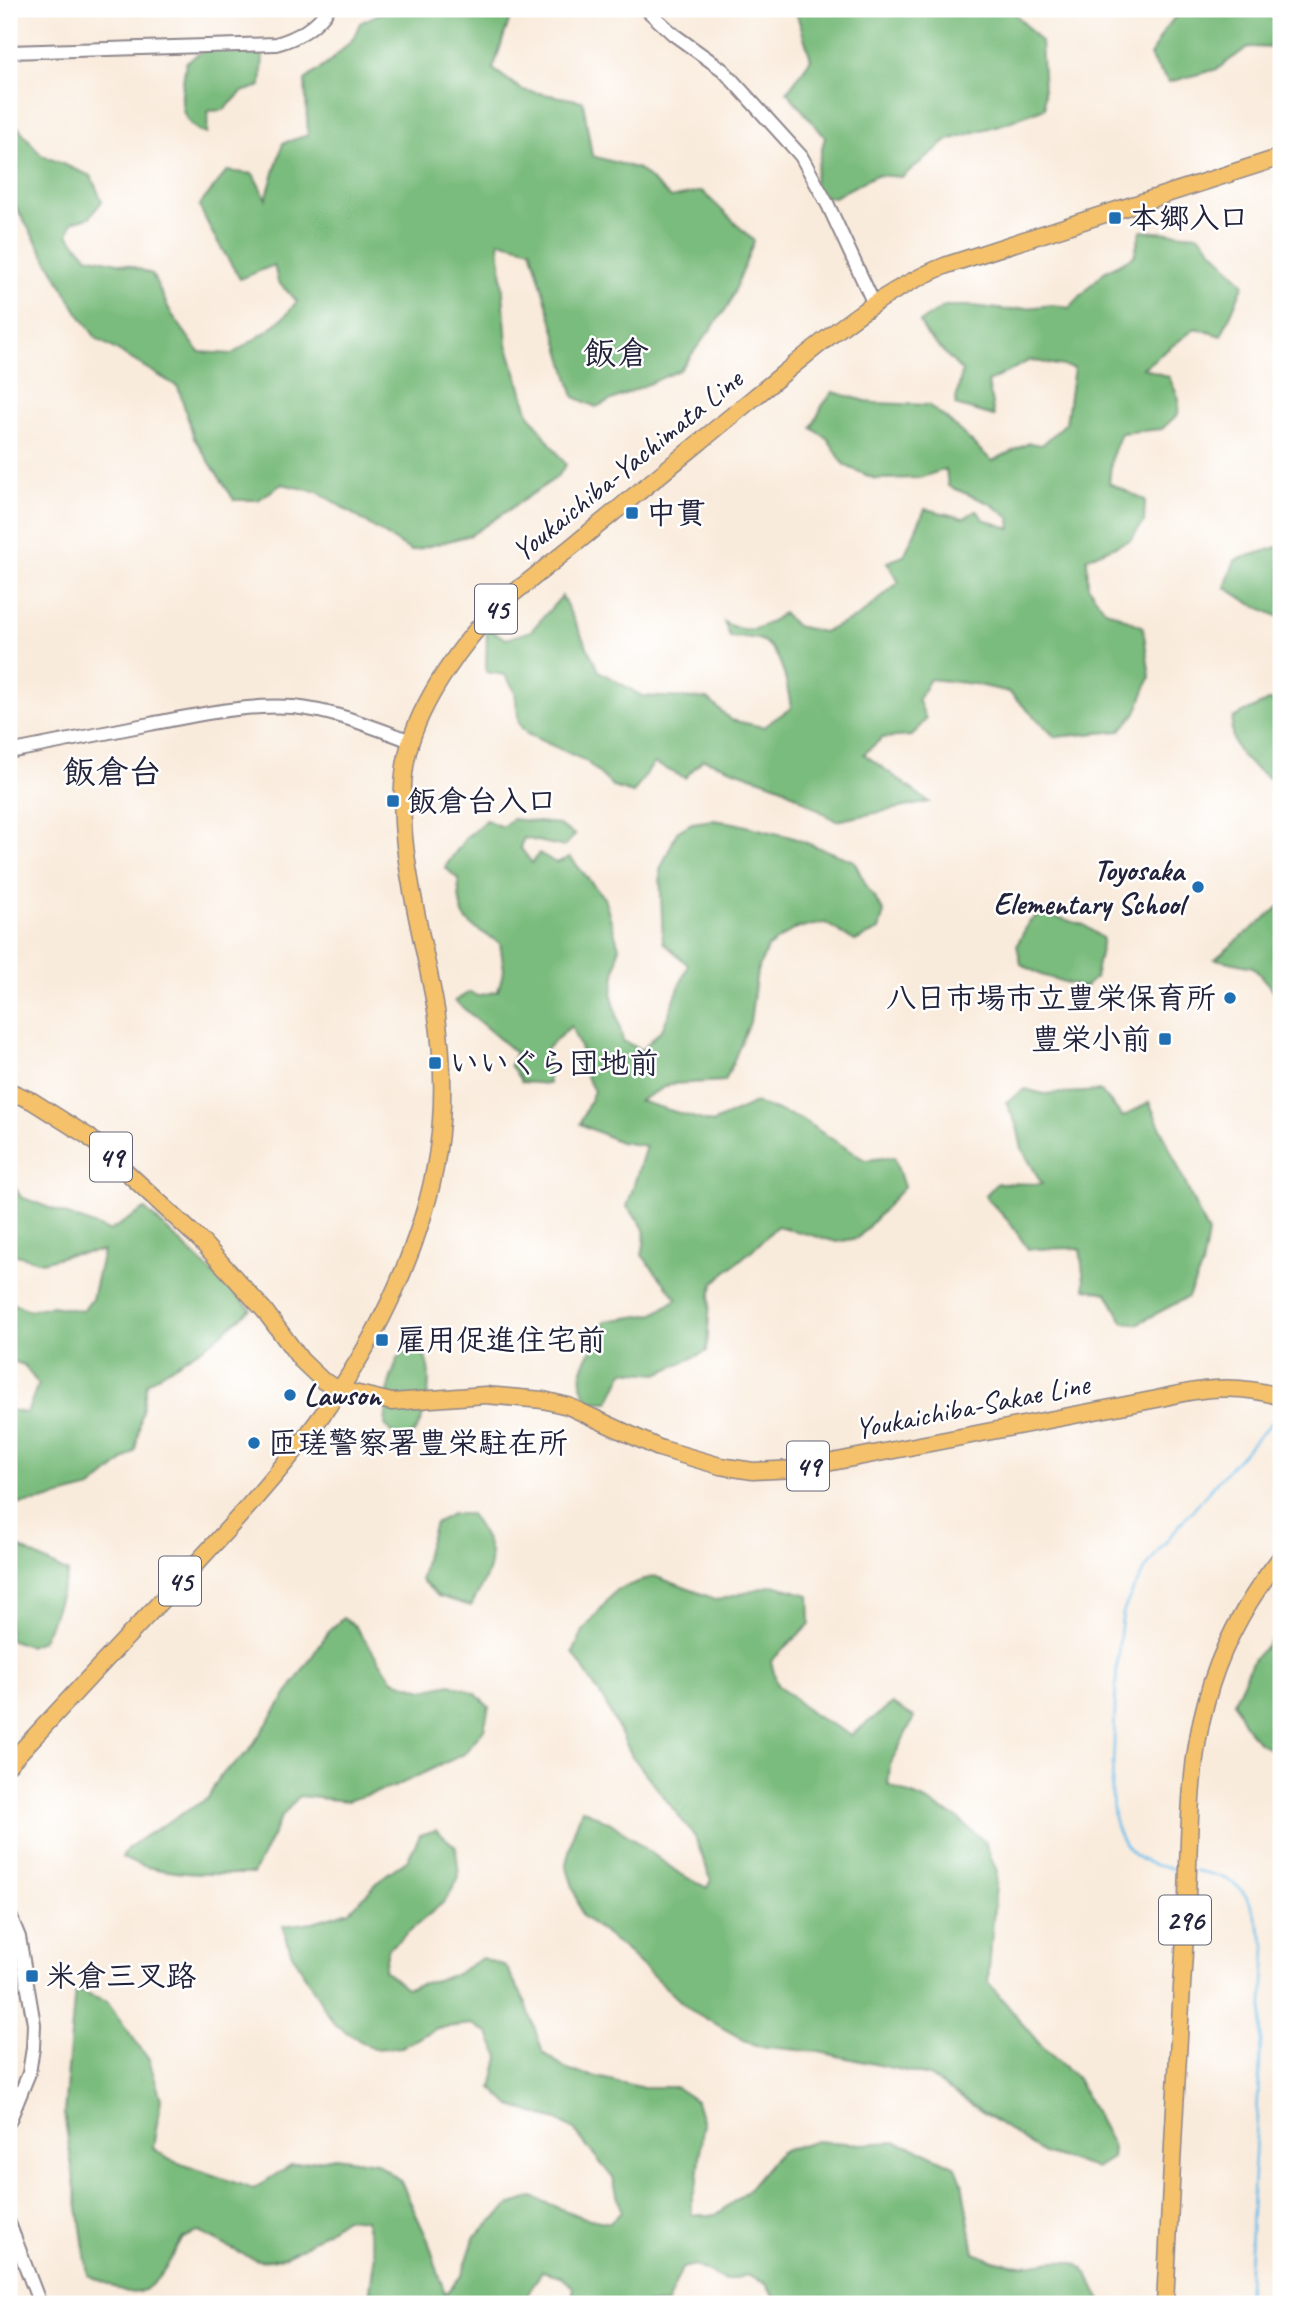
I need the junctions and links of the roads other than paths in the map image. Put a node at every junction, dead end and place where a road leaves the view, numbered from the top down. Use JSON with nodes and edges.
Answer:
{"nodes":[{"id":1,"x":328,"y":9,"type":"edge"},
{"id":2,"x":646,"y":9,"type":"edge"},
{"id":3,"x":9,"y":52,"type":"edge"},
{"id":4,"x":1281,"y":157,"type":"edge"},
{"id":5,"x":874,"y":304,"type":"junction"},
{"id":6,"x":411,"y":741,"type":"junction"},
{"id":7,"x":9,"y":752,"type":"edge"},
{"id":8,"x":9,"y":1091,"type":"edge"},
{"id":9,"x":341,"y":1390,"type":"junction"},
{"id":10,"x":1281,"y":1397,"type":"edge"},
{"id":11,"x":1281,"y":1557,"type":"edge"},
{"id":12,"x":9,"y":1763,"type":"edge"},
{"id":13,"x":9,"y":1913,"type":"edge"},
{"id":14,"x":9,"y":2122,"type":"edge"},
{"id":15,"x":9,"y":2223,"type":"edge"},
{"id":16,"x":40,"y":2304,"type":"edge"},
{"id":17,"x":1165,"y":2304,"type":"edge"}],
"edges":[{"from":1,"to":3,"type":"street"},
{"from":2,"to":5,"type":"street"},
{"from":4,"to":5,"type":"main road","name":"Youkaichiba-Yachimata Line","number":"45"},
{"from":5,"to":6,"type":"main road","name":"Youkaichiba-Yachimata Line","number":"45"},
{"from":6,"to":7,"type":"street"},
{"from":6,"to":9,"type":"main road","name":"Youkaichiba-Yachimata Line","number":"45"},
{"from":8,"to":9,"type":"main road","name":"Youkaichiba-Sakae Line","number":"49"},
{"from":9,"to":10,"type":"main road","name":"Youkaichiba-Sakae Line","number":"49"},
{"from":9,"to":12,"type":"main road","name":"Youkaichiba-Yachimata Line","number":"45"},
{"from":11,"to":17,"type":"main road","number":"296"},
{"from":13,"to":14,"type":"street"},
{"from":15,"to":16,"type":"street"}]}
